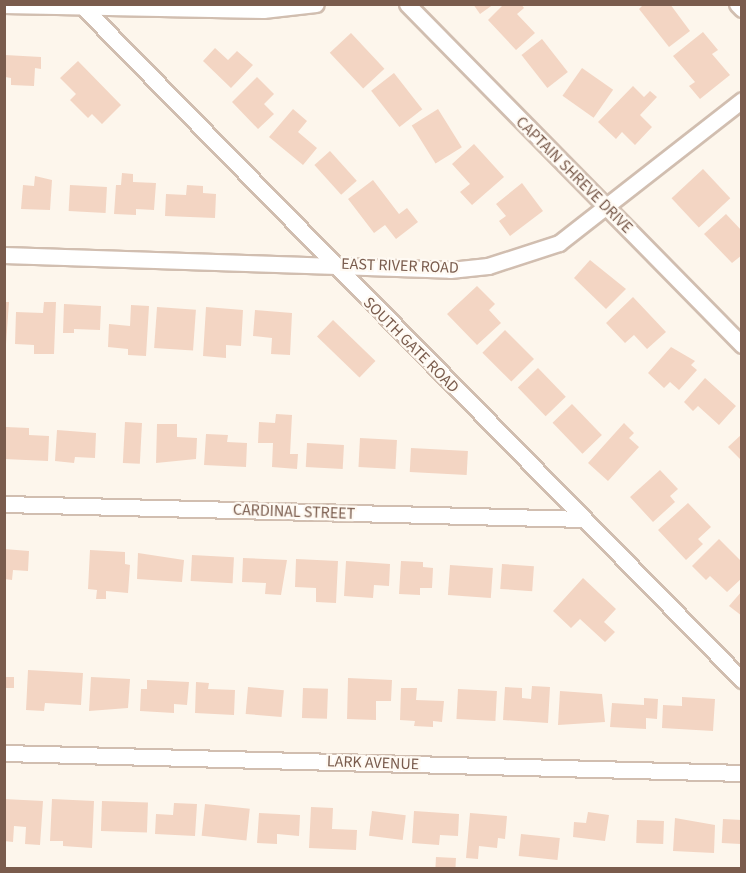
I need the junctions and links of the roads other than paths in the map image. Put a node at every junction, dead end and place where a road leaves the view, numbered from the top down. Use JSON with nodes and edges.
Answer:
{"nodes":[{"id":1,"x":316,"y":4,"type":"edge"},
{"id":2,"x":406,"y":4,"type":"edge"},
{"id":3,"x":737,"y":4,"type":"edge"},
{"id":4,"x":4,"y":5,"type":"edge"},
{"id":5,"x":84,"y":8,"type":"junction"},
{"id":6,"x":741,"y":9,"type":"edge"},
{"id":7,"x":741,"y":100,"type":"edge"},
{"id":8,"x":607,"y":209,"type":"junction"},
{"id":9,"x":4,"y":255,"type":"edge"},
{"id":10,"x":331,"y":264,"type":"junction"},
{"id":11,"x":741,"y":345,"type":"edge"},
{"id":12,"x":4,"y":504,"type":"edge"},
{"id":13,"x":583,"y":519,"type":"junction"},
{"id":14,"x":741,"y":680,"type":"edge"},
{"id":15,"x":4,"y":753,"type":"edge"},
{"id":16,"x":741,"y":773,"type":"edge"}],
"edges":[{"from":1,"to":5,"type":"street"},
{"from":2,"to":8,"type":"street","name":"CAPTAIN SHREVE DRIVE"},
{"from":3,"to":6,"type":"street"},
{"from":4,"to":5,"type":"street"},
{"from":5,"to":10,"type":"street","name":"SOUTH GATE ROAD"},
{"from":7,"to":8,"type":"street","name":"EAST RIVER ROAD"},
{"from":8,"to":10,"type":"street","name":"EAST RIVER ROAD"},
{"from":8,"to":11,"type":"street","name":"CAPTAIN SHREVE DRIVE"},
{"from":9,"to":10,"type":"street","name":"EAST RIVER ROAD"},
{"from":10,"to":13,"type":"street","name":"SOUTH GATE ROAD"},
{"from":12,"to":13,"type":"street","name":"CARDINAL STREET"},
{"from":13,"to":14,"type":"street","name":"SOUTH GATE ROAD"},
{"from":15,"to":16,"type":"street","name":"LARK AVENUE"}]}
